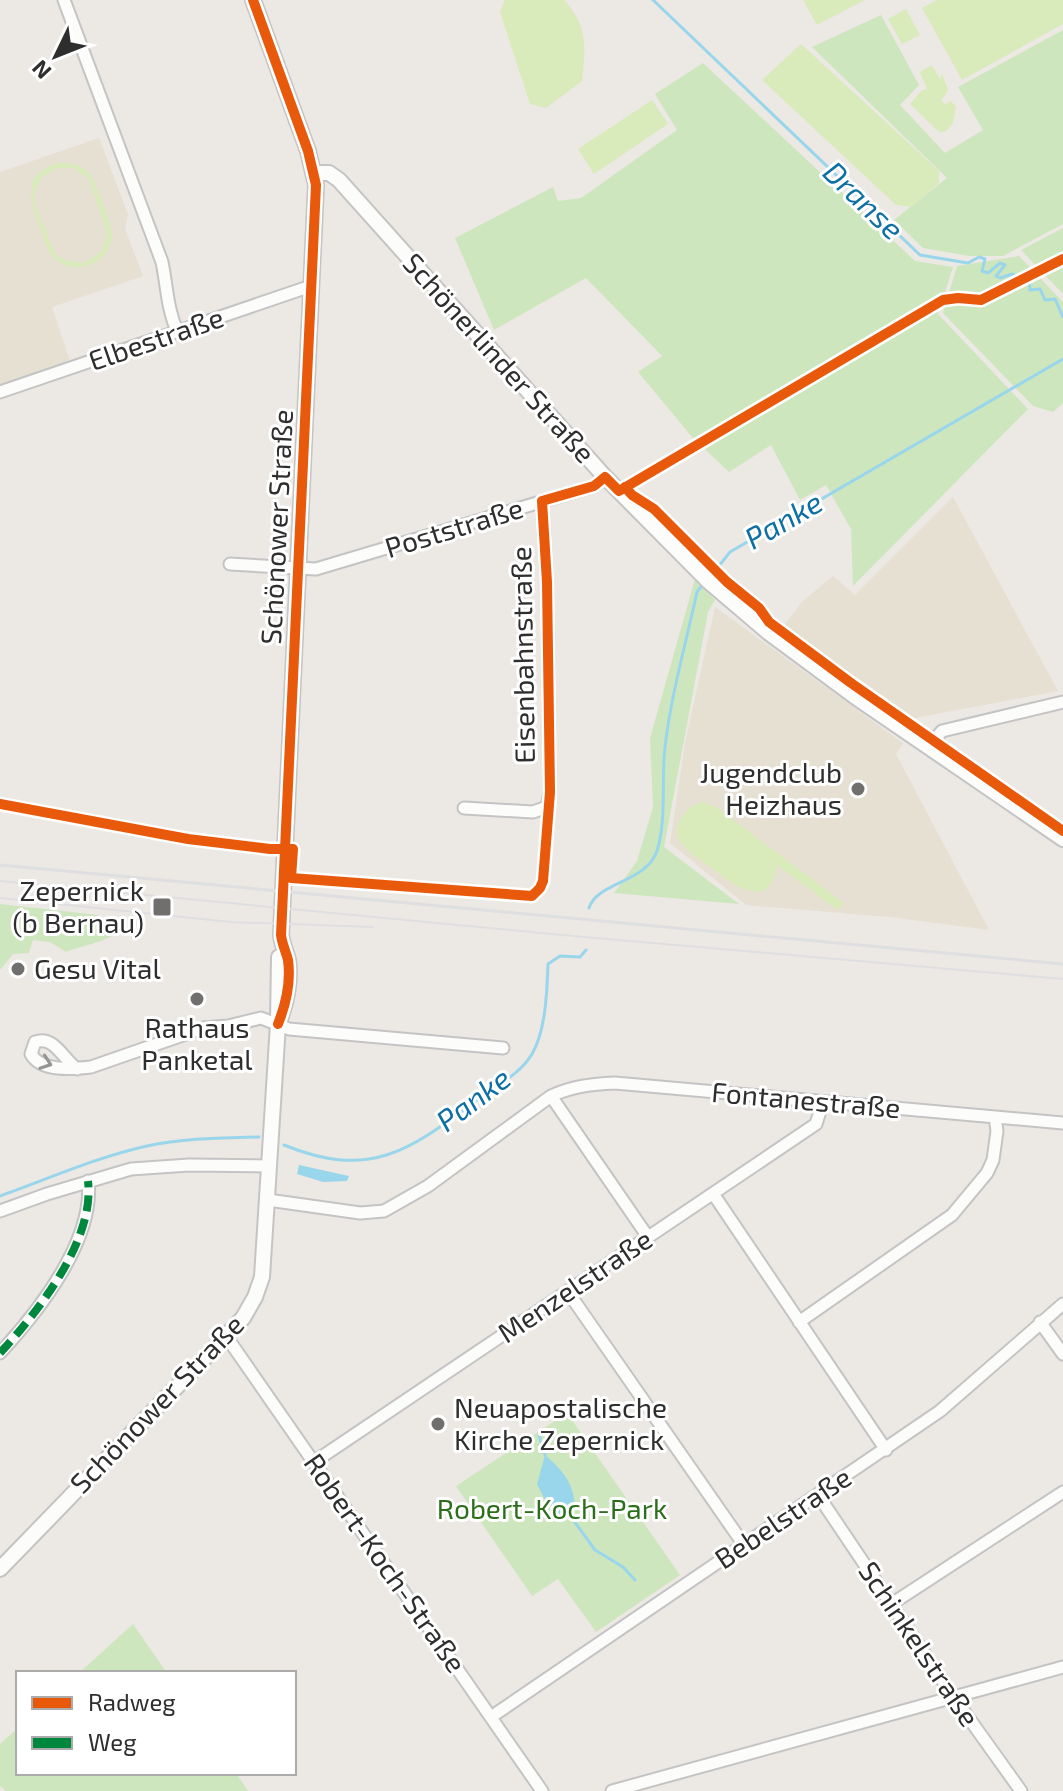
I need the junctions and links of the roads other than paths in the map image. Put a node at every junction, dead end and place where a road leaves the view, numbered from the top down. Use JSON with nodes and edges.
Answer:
{"nodes":[{"id":1,"x":64,"y":0,"type":"edge"},
{"id":2,"x":253,"y":0,"type":"edge"},
{"id":3,"x":315,"y":173,"type":"junction"},
{"id":4,"x":311,"y":286,"type":"junction"},
{"id":5,"x":177,"y":331,"type":"junction"},
{"id":6,"x":0,"y":392,"type":"edge"},
{"id":7,"x":605,"y":477,"type":"junction"},
{"id":8,"x":542,"y":501,"type":"junction"},
{"id":9,"x":230,"y":564,"type":"dead end"},
{"id":10,"x":299,"y":568,"type":"junction"},
{"id":11,"x":1063,"y":702,"type":"edge"},
{"id":12,"x":928,"y":747,"type":"junction"},
{"id":13,"x":464,"y":808,"type":"dead end"},
{"id":14,"x":1063,"y":839,"type":"edge"},
{"id":15,"x":278,"y":1024,"type":"junction"},
{"id":16,"x":503,"y":1048,"type":"dead end"},
{"id":17,"x":77,"y":1069,"type":"dead end"},
{"id":18,"x":551,"y":1096,"type":"junction"},
{"id":19,"x":823,"y":1102,"type":"junction"},
{"id":20,"x":995,"y":1117,"type":"junction"},
{"id":21,"x":1063,"y":1123,"type":"edge"},
{"id":22,"x":269,"y":1166,"type":"junction"},
{"id":23,"x":88,"y":1181,"type":"junction"},
{"id":24,"x":714,"y":1195,"type":"junction"},
{"id":25,"x":268,"y":1200,"type":"junction"},
{"id":26,"x":0,"y":1211,"type":"edge"},
{"id":27,"x":648,"y":1237,"type":"junction"},
{"id":28,"x":568,"y":1292,"type":"junction"},
{"id":29,"x":1063,"y":1304,"type":"edge"},
{"id":30,"x":799,"y":1322,"type":"junction"},
{"id":31,"x":1040,"y":1322,"type":"junction"},
{"id":32,"x":226,"y":1336,"type":"junction"},
{"id":33,"x":0,"y":1353,"type":"edge"},
{"id":34,"x":1063,"y":1354,"type":"edge"},
{"id":35,"x":886,"y":1450,"type":"junction"},
{"id":36,"x":314,"y":1462,"type":"junction"},
{"id":37,"x":1063,"y":1492,"type":"edge"},
{"id":38,"x":818,"y":1495,"type":"junction"},
{"id":39,"x":744,"y":1545,"type":"junction"},
{"id":40,"x":0,"y":1569,"type":"edge"},
{"id":41,"x":893,"y":1603,"type":"junction"},
{"id":42,"x":1063,"y":1667,"type":"edge"},
{"id":43,"x":953,"y":1696,"type":"junction"},
{"id":44,"x":491,"y":1717,"type":"junction"},
{"id":45,"x":542,"y":1791,"type":"edge"},
{"id":46,"x":612,"y":1791,"type":"edge"},
{"id":47,"x":1021,"y":1791,"type":"edge"}],
"edges":[{"from":1,"to":5,"type":"street"},
{"from":2,"to":3,"type":"street","name":"Schönower Straße"},
{"from":3,"to":4,"type":"street","name":"Schönower Straße"},
{"from":3,"to":7,"type":"street","name":"Schönerlinder Straße"},
{"from":4,"to":5,"type":"street","name":"Elbestraße"},
{"from":4,"to":10,"type":"street","name":"Schönower Straße"},
{"from":5,"to":6,"type":"street","name":"Elbestraße"},
{"from":7,"to":8,"type":"street","name":"Poststraße"},
{"from":7,"to":12,"type":"street","name":"Schönerlinder Straße"},
{"from":8,"to":10,"type":"street","name":"Poststraße"},
{"from":8,"to":13,"type":"street","name":"Eisenbahnstraße"},
{"from":9,"to":10,"type":"street","name":"Schönower Straße"},
{"from":10,"to":15,"type":"street","name":"Schönower Straße"},
{"from":11,"to":12,"type":"street"},
{"from":12,"to":14,"type":"street","name":"Schönerlinder Straße"},
{"from":15,"to":16,"type":"street"},
{"from":15,"to":17,"type":"street"},
{"from":15,"to":22,"type":"street","name":"Schönower Straße"},
{"from":18,"to":19,"type":"street","name":"Fontanestraße"},
{"from":18,"to":25,"type":"street"},
{"from":18,"to":27,"type":"street"},
{"from":19,"to":20,"type":"street","name":"Fontanestraße"},
{"from":19,"to":24,"type":"street","name":"Menzelstraße"},
{"from":20,"to":21,"type":"street","name":"Fontanestraße"},
{"from":20,"to":30,"type":"street"},
{"from":22,"to":23,"type":"street"},
{"from":22,"to":25,"type":"street","name":"Schönower Straße"},
{"from":23,"to":26,"type":"street"},
{"from":23,"to":33,"type":"street"},
{"from":24,"to":27,"type":"street","name":"Menzelstraße"},
{"from":24,"to":30,"type":"street"},
{"from":25,"to":32,"type":"street","name":"Schönower Straße"},
{"from":27,"to":28,"type":"street","name":"Menzelstraße"},
{"from":28,"to":36,"type":"street","name":"Menzelstraße"},
{"from":28,"to":39,"type":"street"},
{"from":29,"to":31,"type":"street","name":"Bebelstraße"},
{"from":30,"to":35,"type":"street"},
{"from":31,"to":34,"type":"street"},
{"from":31,"to":35,"type":"street","name":"Bebelstraße"},
{"from":32,"to":36,"type":"street","name":"Robert-Koch-Straße"},
{"from":32,"to":40,"type":"street","name":"Schönower Straße"},
{"from":35,"to":38,"type":"street","name":"Bebelstraße"},
{"from":36,"to":44,"type":"street","name":"Robert-Koch-Straße"},
{"from":37,"to":41,"type":"street"},
{"from":38,"to":39,"type":"street","name":"Bebelstraße"},
{"from":38,"to":41,"type":"street","name":"Schinkelstraße"},
{"from":39,"to":44,"type":"street","name":"Bebelstraße"},
{"from":41,"to":43,"type":"street","name":"Schinkelstraße"},
{"from":42,"to":43,"type":"street"},
{"from":43,"to":46,"type":"street"},
{"from":43,"to":47,"type":"street","name":"Schinkelstraße"},
{"from":44,"to":45,"type":"street","name":"Robert-Koch-Straße"}]}
